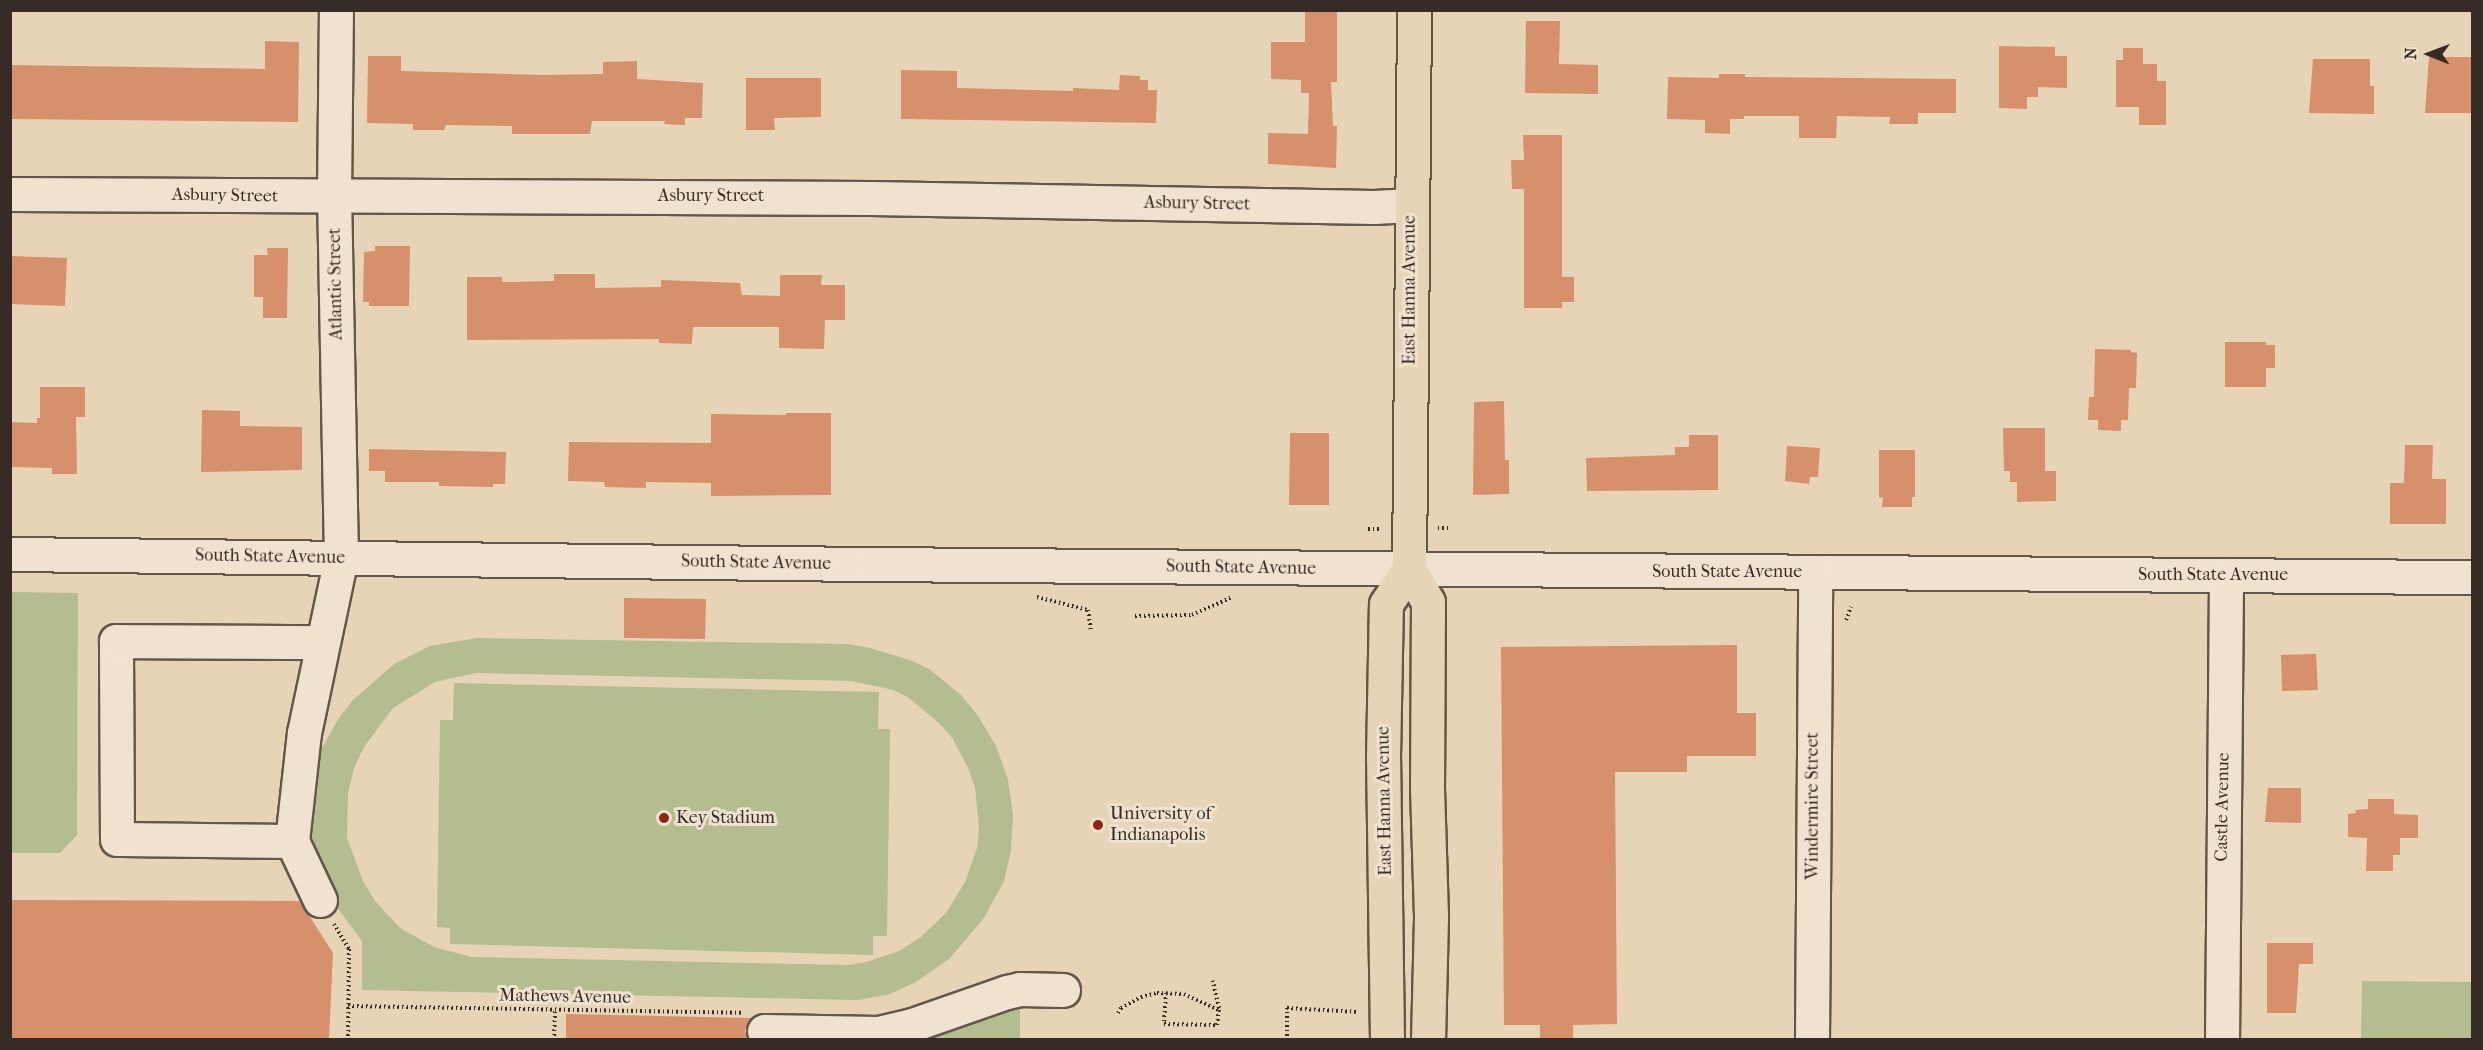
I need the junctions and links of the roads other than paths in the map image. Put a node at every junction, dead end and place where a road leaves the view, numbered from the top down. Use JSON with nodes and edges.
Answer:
{"nodes":[{"id":1,"x":336,"y":10,"type":"edge"},
{"id":2,"x":1414,"y":10,"type":"edge"},
{"id":3,"x":10,"y":194,"type":"edge"},
{"id":4,"x":334,"y":197,"type":"junction"},
{"id":5,"x":1411,"y":205,"type":"junction"},
{"id":6,"x":10,"y":554,"type":"edge"},
{"id":7,"x":341,"y":558,"type":"junction"},
{"id":8,"x":1409,"y":569,"type":"junction"},
{"id":9,"x":1815,"y":572,"type":"junction"},
{"id":10,"x":2226,"y":575,"type":"junction"},
{"id":11,"x":2472,"y":577,"type":"edge"},
{"id":12,"x":322,"y":642,"type":"junction"},
{"id":13,"x":292,"y":841,"type":"junction"},
{"id":14,"x":320,"y":900,"type":"road end"},
{"id":15,"x":1063,"y":990,"type":"dead end"},
{"id":16,"x":764,"y":1031,"type":"road end"},
{"id":17,"x":1387,"y":1040,"type":"edge"},
{"id":18,"x":1428,"y":1040,"type":"edge"},
{"id":19,"x":1812,"y":1040,"type":"edge"},
{"id":20,"x":2222,"y":1040,"type":"edge"}],
"edges":[{"from":1,"to":4,"type":"street","name":"Atlantic Street"},
{"from":2,"to":5,"type":"main road","name":"East Hanna Avenue"},
{"from":3,"to":4,"type":"street","name":"Asbury Street"},
{"from":4,"to":5,"type":"street","name":"Asbury Street"},
{"from":4,"to":7,"type":"street","name":"Atlantic Street"},
{"from":5,"to":8,"type":"main road","name":"East Hanna Avenue"},
{"from":6,"to":7,"type":"street","name":"South State Avenue"},
{"from":7,"to":8,"type":"street","name":"South State Avenue"},
{"from":7,"to":12,"type":"street","name":"Atlantic Street"},
{"from":8,"to":9,"type":"street","name":"South State Avenue"},
{"from":8,"to":17,"type":"main road","name":"East Hanna Avenue"},
{"from":8,"to":18,"type":"main road"},
{"from":9,"to":10,"type":"street","name":"South State Avenue"},
{"from":9,"to":19,"type":"street","name":"Windermire Street"},
{"from":10,"to":11,"type":"street","name":"South State Avenue"},
{"from":10,"to":20,"type":"street","name":"Castle Avenue"},
{"from":12,"to":13,"type":"street","name":"Atlantic Street"},
{"from":12,"to":13,"type":"street"},
{"from":13,"to":14,"type":"street"},
{"from":15,"to":16,"type":"street"}]}
